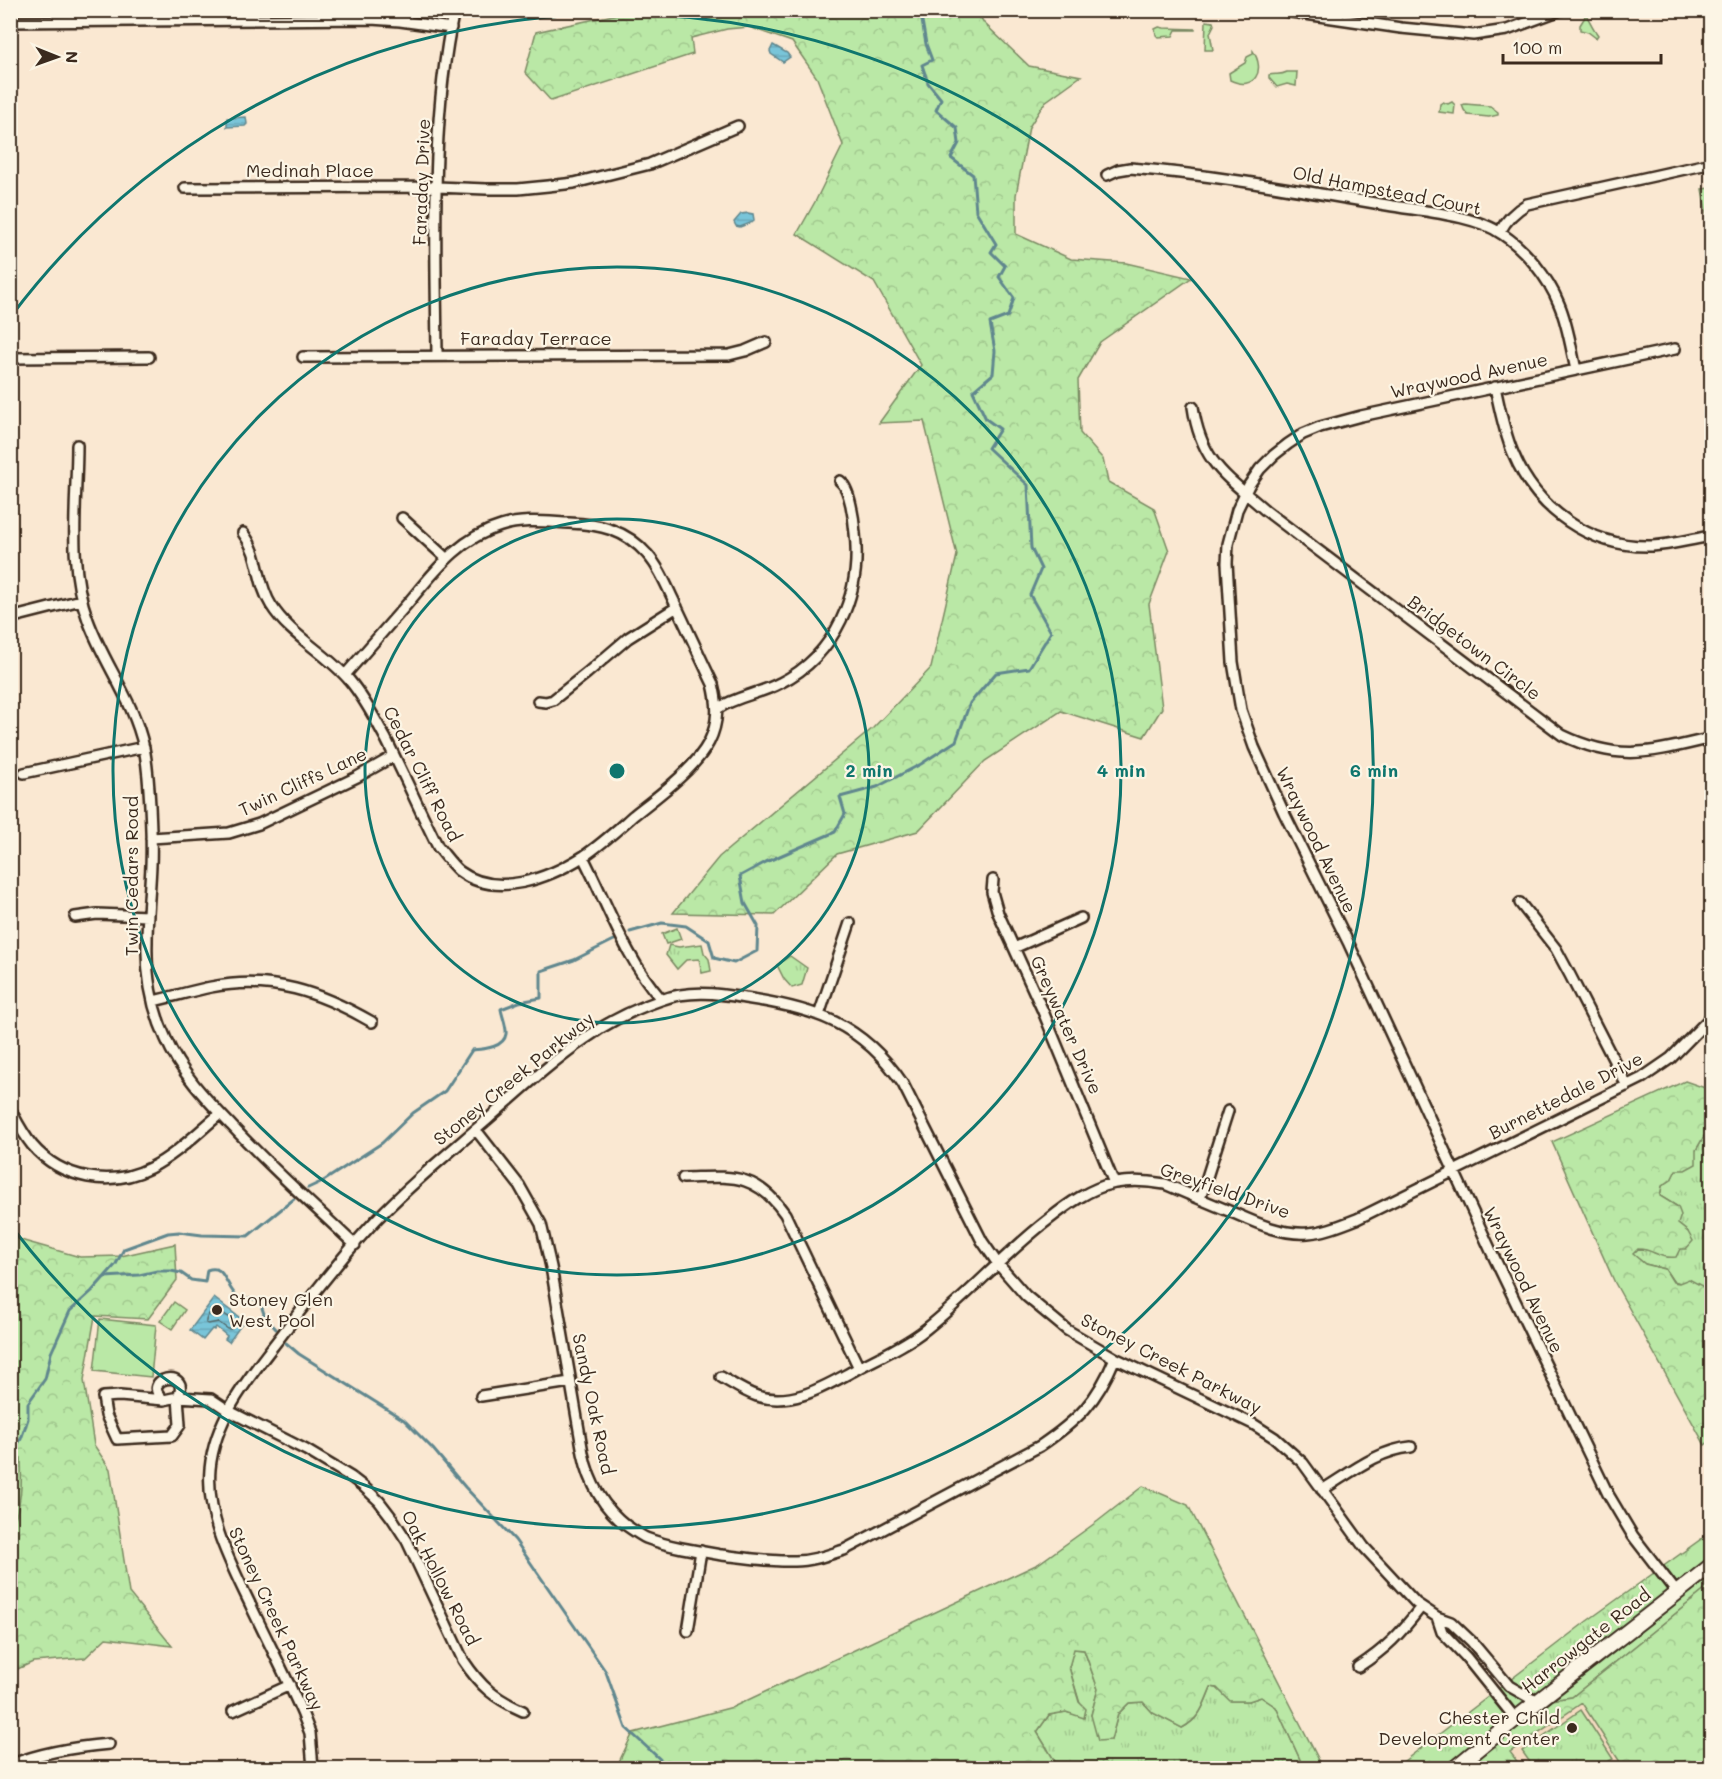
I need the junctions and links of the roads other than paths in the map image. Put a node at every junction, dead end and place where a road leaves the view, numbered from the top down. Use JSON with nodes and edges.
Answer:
{"nodes":[{"id":1,"x":454,"y":10,"type":"edge"},
{"id":2,"x":1278,"y":10,"type":"edge"},
{"id":3,"x":1561,"y":10,"type":"edge"},
{"id":4,"x":10,"y":22,"type":"edge"},
{"id":5,"x":451,"y":28,"type":"junction"},
{"id":6,"x":738,"y":126,"type":"dead end"},
{"id":7,"x":1712,"y":163,"type":"edge"},
{"id":8,"x":1107,"y":174,"type":"dead end"},
{"id":9,"x":436,"y":187,"type":"junction"},
{"id":10,"x":184,"y":188,"type":"dead end"},
{"id":11,"x":1500,"y":232,"type":"junction"},
{"id":12,"x":766,"y":342,"type":"dead end"},
{"id":13,"x":1675,"y":349,"type":"dead end"},
{"id":14,"x":437,"y":356,"type":"junction"},
{"id":15,"x":149,"y":357,"type":"dead end"},
{"id":16,"x":303,"y":357,"type":"dead end"},
{"id":17,"x":10,"y":358,"type":"edge"},
{"id":18,"x":1576,"y":370,"type":"junction"},
{"id":19,"x":1495,"y":387,"type":"junction"},
{"id":20,"x":1193,"y":407,"type":"dead end"},
{"id":21,"x":77,"y":445,"type":"dead end"},
{"id":22,"x":840,"y":481,"type":"dead end"},
{"id":23,"x":1245,"y":493,"type":"junction"},
{"id":24,"x":402,"y":518,"type":"dead end"},
{"id":25,"x":243,"y":533,"type":"dead end"},
{"id":26,"x":1706,"y":537,"type":"dead end"},
{"id":27,"x":446,"y":558,"type":"junction"},
{"id":28,"x":81,"y":600,"type":"junction"},
{"id":29,"x":676,"y":607,"type":"junction"},
{"id":30,"x":10,"y":618,"type":"edge"},
{"id":31,"x":345,"y":675,"type":"junction"},
{"id":32,"x":538,"y":701,"type":"dead end"},
{"id":33,"x":717,"y":709,"type":"junction"},
{"id":34,"x":1712,"y":738,"type":"edge"},
{"id":35,"x":144,"y":747,"type":"junction"},
{"id":36,"x":394,"y":756,"type":"junction"},
{"id":37,"x":24,"y":773,"type":"dead end"},
{"id":38,"x":151,"y":838,"type":"junction"},
{"id":39,"x":583,"y":856,"type":"junction"},
{"id":40,"x":993,"y":879,"type":"dead end"},
{"id":41,"x":1521,"y":903,"type":"dead end"},
{"id":42,"x":148,"y":916,"type":"junction"},
{"id":43,"x":75,"y":917,"type":"dead end"},
{"id":44,"x":1081,"y":918,"type":"dead end"},
{"id":45,"x":850,"y":923,"type":"dead end"},
{"id":46,"x":1014,"y":948,"type":"junction"},
{"id":47,"x":662,"y":999,"type":"junction"},
{"id":48,"x":153,"y":1001,"type":"junction"},
{"id":49,"x":819,"y":1015,"type":"junction"},
{"id":50,"x":1712,"y":1016,"type":"edge"},
{"id":51,"x":372,"y":1022,"type":"dead end"},
{"id":52,"x":1627,"y":1086,"type":"junction"},
{"id":53,"x":10,"y":1109,"type":"edge"},
{"id":54,"x":1228,"y":1111,"type":"dead end"},
{"id":55,"x":220,"y":1114,"type":"junction"},
{"id":56,"x":476,"y":1130,"type":"junction"},
{"id":57,"x":1454,"y":1170,"type":"junction"},
{"id":58,"x":683,"y":1178,"type":"dead end"},
{"id":59,"x":1114,"y":1183,"type":"junction"},
{"id":60,"x":1200,"y":1199,"type":"junction"},
{"id":61,"x":355,"y":1245,"type":"junction"},
{"id":62,"x":998,"y":1264,"type":"junction"},
{"id":63,"x":1115,"y":1358,"type":"junction"},
{"id":64,"x":859,"y":1368,"type":"junction"},
{"id":65,"x":721,"y":1377,"type":"dead end"},
{"id":66,"x":570,"y":1382,"type":"junction"},
{"id":67,"x":481,"y":1396,"type":"dead end"},
{"id":68,"x":178,"y":1397,"type":"junction"},
{"id":69,"x":164,"y":1400,"type":"junction"},
{"id":70,"x":229,"y":1411,"type":"junction"},
{"id":71,"x":1411,"y":1447,"type":"dead end"},
{"id":72,"x":1322,"y":1490,"type":"junction"},
{"id":73,"x":700,"y":1551,"type":"junction"},
{"id":74,"x":1712,"y":1565,"type":"edge"},
{"id":75,"x":1677,"y":1593,"type":"junction"},
{"id":76,"x":1421,"y":1607,"type":"junction"},
{"id":77,"x":1437,"y":1617,"type":"junction"},
{"id":78,"x":688,"y":1631,"type":"dead end"},
{"id":79,"x":1358,"y":1667,"type":"dead end"},
{"id":80,"x":290,"y":1685,"type":"junction"},
{"id":81,"x":1537,"y":1702,"type":"junction"},
{"id":82,"x":233,"y":1711,"type":"dead end"},
{"id":83,"x":523,"y":1711,"type":"dead end"},
{"id":84,"x":1515,"y":1718,"type":"junction"},
{"id":85,"x":109,"y":1744,"type":"dead end"},
{"id":86,"x":10,"y":1766,"type":"edge"},
{"id":87,"x":313,"y":1768,"type":"edge"},
{"id":88,"x":1455,"y":1768,"type":"edge"}],
"edges":[{"from":1,"to":5,"type":"street","name":"Faraday Drive"},
{"from":2,"to":3,"type":"street"},
{"from":4,"to":5,"type":"street"},
{"from":5,"to":9,"type":"street","name":"Faraday Drive"},
{"from":6,"to":9,"type":"street","name":"Medinah Place"},
{"from":7,"to":11,"type":"street"},
{"from":8,"to":11,"type":"street","name":"Old Hampstead Court"},
{"from":9,"to":10,"type":"street","name":"Medinah Place"},
{"from":9,"to":14,"type":"street","name":"Faraday Drive"},
{"from":11,"to":18,"type":"street","name":"Old Hampstead Court"},
{"from":12,"to":14,"type":"street","name":"Faraday Terrace"},
{"from":13,"to":18,"type":"street","name":"Wraywood Avenue"},
{"from":14,"to":16,"type":"street","name":"Faraday Terrace"},
{"from":15,"to":17,"type":"street"},
{"from":18,"to":19,"type":"street","name":"Wraywood Avenue"},
{"from":19,"to":23,"type":"street","name":"Wraywood Avenue"},
{"from":19,"to":26,"type":"street"},
{"from":20,"to":23,"type":"street","name":"Bridgetown Circle"},
{"from":21,"to":28,"type":"street","name":"Twin Cedars Road"},
{"from":22,"to":33,"type":"street"},
{"from":23,"to":34,"type":"street","name":"Bridgetown Circle"},
{"from":23,"to":57,"type":"street","name":"Wraywood Avenue"},
{"from":24,"to":27,"type":"street"},
{"from":25,"to":31,"type":"street","name":"Cedar Cliff Road"},
{"from":27,"to":29,"type":"street","name":"Cedar Cliff Road"},
{"from":27,"to":31,"type":"street","name":"Cedar Cliff Road"},
{"from":28,"to":30,"type":"street"},
{"from":28,"to":35,"type":"street","name":"Twin Cedars Road"},
{"from":29,"to":32,"type":"street"},
{"from":29,"to":33,"type":"street","name":"Cedar Cliff Road"},
{"from":31,"to":36,"type":"street","name":"Cedar Cliff Road"},
{"from":33,"to":39,"type":"street","name":"Cedar Cliff Road"},
{"from":35,"to":37,"type":"street"},
{"from":35,"to":38,"type":"street","name":"Twin Cedars Road"},
{"from":36,"to":38,"type":"street","name":"Twin Cliffs Lane"},
{"from":36,"to":39,"type":"street","name":"Cedar Cliff Road"},
{"from":38,"to":42,"type":"street","name":"Twin Cedars Road"},
{"from":39,"to":47,"type":"street"},
{"from":40,"to":46,"type":"street","name":"Greywater Drive"},
{"from":41,"to":52,"type":"street"},
{"from":42,"to":43,"type":"street"},
{"from":42,"to":48,"type":"street","name":"Twin Cedars Road"},
{"from":44,"to":46,"type":"street"},
{"from":45,"to":49,"type":"street"},
{"from":46,"to":59,"type":"street","name":"Greywater Drive"},
{"from":47,"to":49,"type":"street","name":"Stoney Creek Parkway"},
{"from":47,"to":56,"type":"street","name":"Stoney Creek Parkway"},
{"from":48,"to":51,"type":"street"},
{"from":48,"to":55,"type":"street","name":"Twin Cedars Road"},
{"from":49,"to":62,"type":"street","name":"Stoney Creek Parkway"},
{"from":50,"to":52,"type":"street","name":"Burnettedale Drive"},
{"from":52,"to":57,"type":"street","name":"Burnettedale Drive"},
{"from":53,"to":55,"type":"street"},
{"from":54,"to":60,"type":"street"},
{"from":55,"to":61,"type":"street","name":"Twin Cedars Road"},
{"from":56,"to":61,"type":"street","name":"Stoney Creek Parkway"},
{"from":56,"to":66,"type":"street","name":"Sandy Oak Road"},
{"from":57,"to":60,"type":"street","name":"Greyfield Drive"},
{"from":57,"to":75,"type":"street","name":"Wraywood Avenue"},
{"from":58,"to":64,"type":"street"},
{"from":59,"to":60,"type":"street","name":"Greyfield Drive"},
{"from":59,"to":62,"type":"street","name":"Greyfield Drive"},
{"from":61,"to":70,"type":"street","name":"Stoney Creek Parkway"},
{"from":62,"to":63,"type":"street","name":"Stoney Creek Parkway"},
{"from":62,"to":64,"type":"street","name":"Greyfield Drive"},
{"from":63,"to":72,"type":"street","name":"Stoney Creek Parkway"},
{"from":63,"to":73,"type":"street","name":"Sandy Oak Road"},
{"from":64,"to":65,"type":"street","name":"Greyfield Drive"},
{"from":66,"to":67,"type":"street"},
{"from":66,"to":73,"type":"street","name":"Sandy Oak Road"},
{"from":68,"to":69,"type":"street"},
{"from":68,"to":69,"type":"street"},
{"from":68,"to":69,"type":"street"},
{"from":68,"to":70,"type":"street","name":"Oak Hollow Road"},
{"from":70,"to":80,"type":"street","name":"Stoney Creek Parkway"},
{"from":70,"to":83,"type":"street","name":"Oak Hollow Road"},
{"from":71,"to":72,"type":"street"},
{"from":72,"to":76,"type":"street","name":"Stoney Creek Parkway"},
{"from":73,"to":78,"type":"street"},
{"from":74,"to":75,"type":"main road","name":"Harrowgate Road"},
{"from":75,"to":81,"type":"main road","name":"Harrowgate Road"},
{"from":76,"to":77,"type":"street","name":"Stoney Creek Parkway"},
{"from":76,"to":79,"type":"street"},
{"from":77,"to":81,"type":"street","name":"Stoney Creek Parkway"},
{"from":77,"to":84,"type":"street","name":"Stoney Creek Parkway"},
{"from":80,"to":82,"type":"street"},
{"from":80,"to":87,"type":"street","name":"Stoney Creek Parkway"},
{"from":81,"to":84,"type":"main road","name":"Harrowgate Road"},
{"from":84,"to":88,"type":"main road","name":"Harrowgate Road"},
{"from":85,"to":86,"type":"street"}]}
